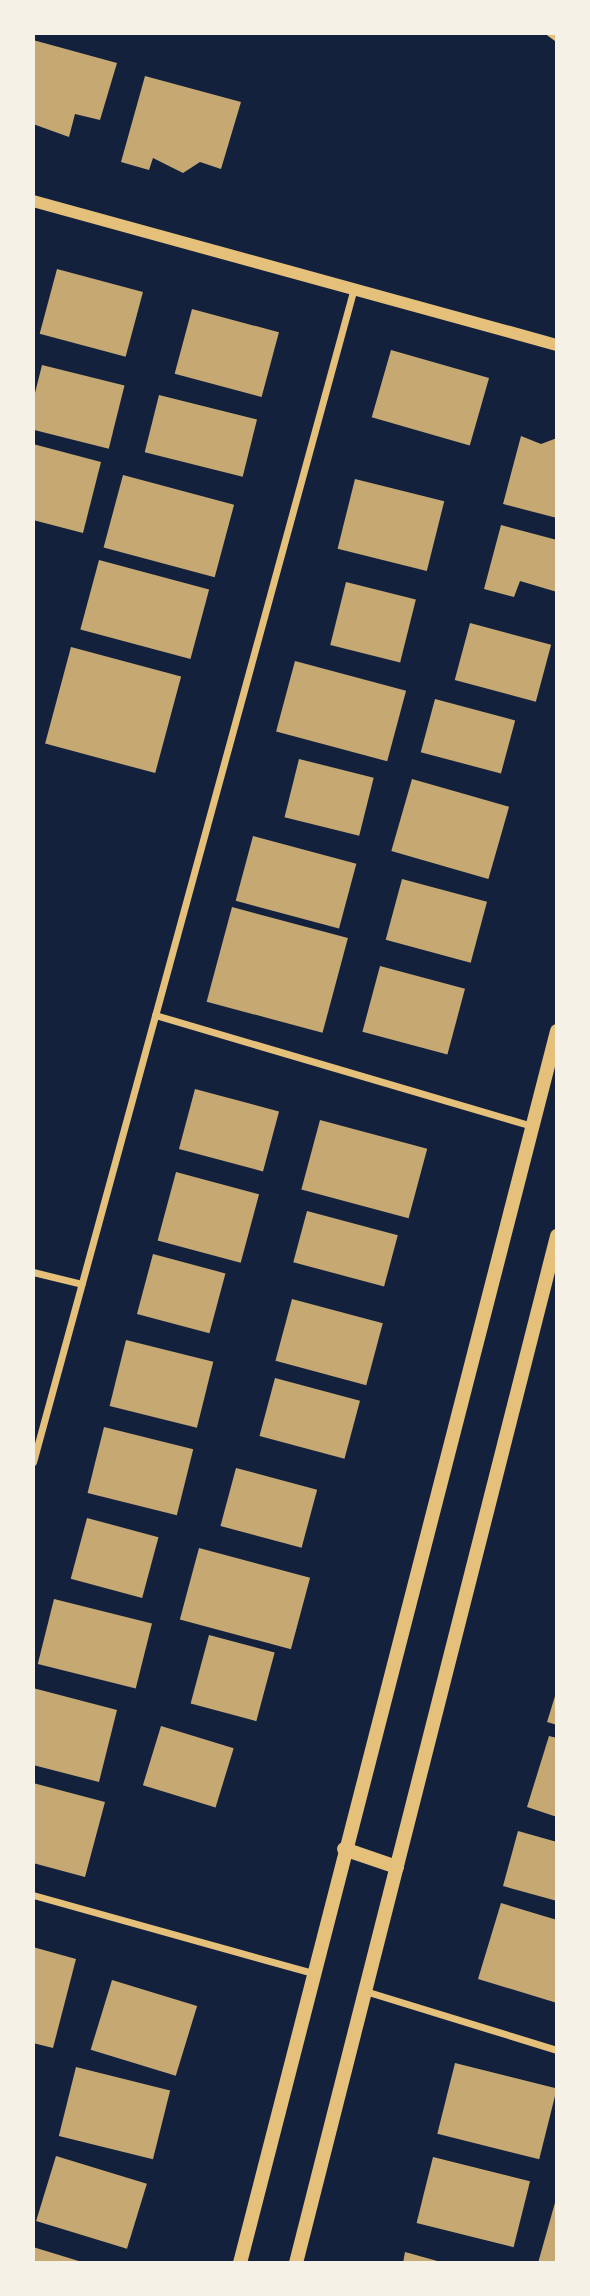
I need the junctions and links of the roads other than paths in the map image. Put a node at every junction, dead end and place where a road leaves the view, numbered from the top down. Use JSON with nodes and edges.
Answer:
{"nodes":[{"id":1,"x":550,"y":33,"type":"edge"},
{"id":2,"x":557,"y":38,"type":"edge"},
{"id":3,"x":33,"y":201,"type":"edge"},
{"id":4,"x":354,"y":286,"type":"junction"},
{"id":5,"x":557,"y":345,"type":"edge"},
{"id":6,"x":155,"y":1015,"type":"junction"},
{"id":7,"x":557,"y":1031,"type":"edge"},
{"id":8,"x":533,"y":1126,"type":"junction"},
{"id":9,"x":557,"y":1236,"type":"edge"},
{"id":10,"x":33,"y":1272,"type":"edge"},
{"id":11,"x":82,"y":1284,"type":"junction"},
{"id":12,"x":33,"y":1462,"type":"edge"},
{"id":13,"x":344,"y":1849,"type":"junction"},
{"id":14,"x":397,"y":1867,"type":"junction"},
{"id":15,"x":33,"y":1895,"type":"edge"},
{"id":16,"x":312,"y":1973,"type":"junction"},
{"id":17,"x":365,"y":1991,"type":"junction"},
{"id":18,"x":557,"y":2050,"type":"edge"},
{"id":19,"x":240,"y":2263,"type":"edge"},
{"id":20,"x":296,"y":2263,"type":"edge"}],
"edges":[{"from":1,"to":2,"type":"street"},
{"from":3,"to":4,"type":"street"},
{"from":4,"to":5,"type":"street"},
{"from":4,"to":6,"type":"street"},
{"from":6,"to":8,"type":"street"},
{"from":6,"to":11,"type":"street"},
{"from":7,"to":8,"type":"main road"},
{"from":8,"to":13,"type":"main road"},
{"from":9,"to":14,"type":"main road"},
{"from":10,"to":11,"type":"street"},
{"from":11,"to":12,"type":"street"},
{"from":13,"to":14,"type":"main road"},
{"from":13,"to":16,"type":"main road"},
{"from":14,"to":17,"type":"main road"},
{"from":15,"to":16,"type":"street"},
{"from":16,"to":19,"type":"main road"},
{"from":17,"to":18,"type":"street"},
{"from":17,"to":20,"type":"main road"}]}
